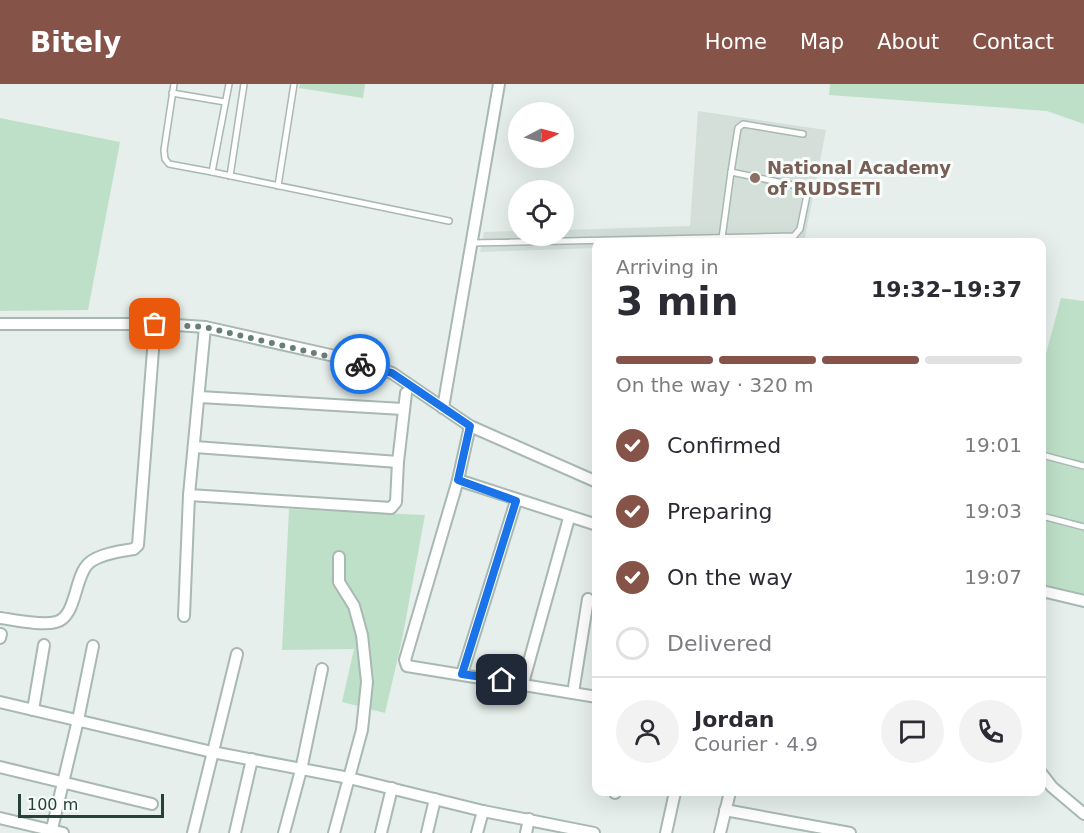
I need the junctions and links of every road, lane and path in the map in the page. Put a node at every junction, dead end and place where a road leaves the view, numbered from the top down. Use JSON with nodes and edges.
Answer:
{"nodes":[{"id":1,"x":174,"y":84,"type":"edge"},
{"id":2,"x":228,"y":84,"type":"edge"},
{"id":3,"x":244,"y":84,"type":"edge"},
{"id":4,"x":294,"y":84,"type":"edge"},
{"id":5,"x":499,"y":84,"type":"edge"},
{"id":6,"x":172,"y":93,"type":"junction"},
{"id":7,"x":225,"y":102,"type":"junction"},
{"id":8,"x":803,"y":134,"type":"dead end"},
{"id":9,"x":212,"y":172,"type":"junction"},
{"id":10,"x":731,"y":172,"type":"junction"},
{"id":11,"x":230,"y":176,"type":"junction"},
{"id":12,"x":278,"y":186,"type":"junction"},
{"id":13,"x":449,"y":221,"type":"dead end"},
{"id":14,"x":722,"y":238,"type":"joint"},
{"id":15,"x":592,"y":241,"type":"edge"},
{"id":16,"x":471,"y":243,"type":"junction"},
{"id":17,"x":0,"y":324,"type":"edge"},
{"id":18,"x":155,"y":324,"type":"junction"},
{"id":19,"x":205,"y":327,"type":"junction"},
{"id":20,"x":406,"y":393,"type":"dead end"},
{"id":21,"x":200,"y":397,"type":"junction"},
{"id":22,"x":443,"y":408,"type":"junction"},
{"id":23,"x":403,"y":409,"type":"junction"},
{"id":24,"x":470,"y":426,"type":"junction"},
{"id":25,"x":195,"y":447,"type":"junction"},
{"id":26,"x":1046,"y":456,"type":"edge"},
{"id":27,"x":398,"y":462,"type":"junction"},
{"id":28,"x":1084,"y":466,"type":"edge"},
{"id":29,"x":458,"y":480,"type":"junction"},
{"id":30,"x":592,"y":480,"type":"edge"},
{"id":31,"x":189,"y":495,"type":"junction"},
{"id":32,"x":516,"y":501,"type":"junction"},
{"id":33,"x":1046,"y":517,"type":"edge"},
{"id":34,"x":569,"y":518,"type":"junction"},
{"id":35,"x":592,"y":524,"type":"edge"},
{"id":36,"x":1084,"y":527,"type":"edge"},
{"id":37,"x":339,"y":557,"type":"dead end"},
{"id":38,"x":1046,"y":592,"type":"edge"},
{"id":39,"x":588,"y":599,"type":"dead end"},
{"id":40,"x":1084,"y":601,"type":"edge"},
{"id":41,"x":184,"y":616,"type":"dead end"},
{"id":42,"x":0,"y":618,"type":"edge"},
{"id":43,"x":44,"y":645,"type":"dead end"},
{"id":44,"x":93,"y":646,"type":"dead end"},
{"id":45,"x":237,"y":654,"type":"dead end"},
{"id":46,"x":322,"y":669,"type":"dead end"},
{"id":47,"x":462,"y":674,"type":"junction"},
{"id":48,"x":523,"y":683,"type":"junction"},
{"id":49,"x":573,"y":693,"type":"junction"},
{"id":50,"x":592,"y":696,"type":"edge"},
{"id":51,"x":0,"y":702,"type":"edge"},
{"id":52,"x":33,"y":710,"type":"junction"},
{"id":53,"x":78,"y":720,"type":"junction"},
{"id":54,"x":212,"y":752,"type":"junction"},
{"id":55,"x":252,"y":759,"type":"junction"},
{"id":56,"x":0,"y":767,"type":"edge"},
{"id":57,"x":301,"y":769,"type":"junction"},
{"id":58,"x":349,"y":778,"type":"junction"},
{"id":59,"x":1046,"y":779,"type":"edge"},
{"id":60,"x":62,"y":782,"type":"junction"},
{"id":61,"x":392,"y":788,"type":"junction"},
{"id":62,"x":674,"y":796,"type":"edge"},
{"id":63,"x":729,"y":796,"type":"edge"},
{"id":64,"x":435,"y":799,"type":"junction"},
{"id":65,"x":152,"y":804,"type":"dead end"},
{"id":66,"x":725,"y":810,"type":"junction"},
{"id":67,"x":483,"y":811,"type":"junction"},
{"id":68,"x":1084,"y":814,"type":"edge"},
{"id":69,"x":0,"y":818,"type":"edge"},
{"id":70,"x":529,"y":819,"type":"junction"},
{"id":71,"x":576,"y":831,"type":"edge"},
{"id":72,"x":55,"y":832,"type":"edge"},
{"id":73,"x":193,"y":833,"type":"edge"},
{"id":74,"x":235,"y":833,"type":"edge"},
{"id":75,"x":284,"y":833,"type":"edge"},
{"id":76,"x":334,"y":833,"type":"edge"},
{"id":77,"x":381,"y":833,"type":"edge"},
{"id":78,"x":427,"y":833,"type":"edge"},
{"id":79,"x":477,"y":833,"type":"edge"},
{"id":80,"x":526,"y":833,"type":"edge"},
{"id":81,"x":594,"y":833,"type":"edge"},
{"id":82,"x":666,"y":833,"type":"edge"},
{"id":83,"x":720,"y":833,"type":"edge"},
{"id":84,"x":850,"y":833,"type":"edge"}],
"edges":[{"from":1,"to":6,"type":"lane"},
{"from":2,"to":7,"type":"lane"},
{"from":3,"to":11,"type":"lane"},
{"from":4,"to":12,"type":"lane"},
{"from":5,"to":16,"type":"street"},
{"from":6,"to":7,"type":"lane"},
{"from":6,"to":9,"type":"lane"},
{"from":7,"to":9,"type":"lane"},
{"from":8,"to":10,"type":"lane"},
{"from":9,"to":11,"type":"lane"},
{"from":10,"to":14,"type":"lane"},
{"from":10,"to":14,"type":"lane"},
{"from":11,"to":12,"type":"lane"},
{"from":12,"to":13,"type":"lane"},
{"from":15,"to":16,"type":"lane"},
{"from":16,"to":22,"type":"street"},
{"from":17,"to":18,"type":"street"},
{"from":18,"to":19,"type":"street"},
{"from":18,"to":42,"type":"street"},
{"from":19,"to":21,"type":"street"},
{"from":19,"to":22,"type":"street"},
{"from":20,"to":23,"type":"street"},
{"from":21,"to":23,"type":"street"},
{"from":21,"to":25,"type":"street"},
{"from":22,"to":24,"type":"street"},
{"from":23,"to":27,"type":"street"},
{"from":24,"to":29,"type":"street"},
{"from":24,"to":30,"type":"street"},
{"from":25,"to":27,"type":"street"},
{"from":25,"to":31,"type":"street"},
{"from":26,"to":28,"type":"lane"},
{"from":27,"to":31,"type":"street"},
{"from":29,"to":32,"type":"street"},
{"from":29,"to":47,"type":"street"},
{"from":31,"to":41,"type":"street"},
{"from":32,"to":34,"type":"street"},
{"from":32,"to":47,"type":"street"},
{"from":33,"to":36,"type":"lane"},
{"from":34,"to":35,"type":"street"},
{"from":34,"to":48,"type":"street"},
{"from":37,"to":58,"type":"street"},
{"from":38,"to":40,"type":"street"},
{"from":39,"to":49,"type":"street"},
{"from":43,"to":52,"type":"street"},
{"from":44,"to":53,"type":"street"},
{"from":45,"to":54,"type":"street"},
{"from":46,"to":57,"type":"street"},
{"from":47,"to":48,"type":"street"},
{"from":48,"to":49,"type":"street"},
{"from":49,"to":50,"type":"street"},
{"from":51,"to":52,"type":"street"},
{"from":52,"to":53,"type":"street"},
{"from":53,"to":54,"type":"street"},
{"from":53,"to":60,"type":"street"},
{"from":54,"to":55,"type":"street"},
{"from":54,"to":73,"type":"street"},
{"from":55,"to":57,"type":"street"},
{"from":55,"to":74,"type":"street"},
{"from":56,"to":60,"type":"street"},
{"from":57,"to":58,"type":"street"},
{"from":57,"to":75,"type":"street"},
{"from":58,"to":61,"type":"street"},
{"from":58,"to":76,"type":"street"},
{"from":59,"to":68,"type":"street"},
{"from":60,"to":65,"type":"street"},
{"from":60,"to":72,"type":"street"},
{"from":61,"to":64,"type":"street"},
{"from":61,"to":77,"type":"street"},
{"from":62,"to":82,"type":"street"},
{"from":63,"to":66,"type":"street"},
{"from":64,"to":67,"type":"street"},
{"from":64,"to":78,"type":"street"},
{"from":66,"to":83,"type":"street"},
{"from":66,"to":84,"type":"street"},
{"from":67,"to":70,"type":"street"},
{"from":67,"to":79,"type":"street"},
{"from":69,"to":72,"type":"street"},
{"from":70,"to":71,"type":"street"},
{"from":70,"to":80,"type":"street"},
{"from":71,"to":81,"type":"street"}]}
